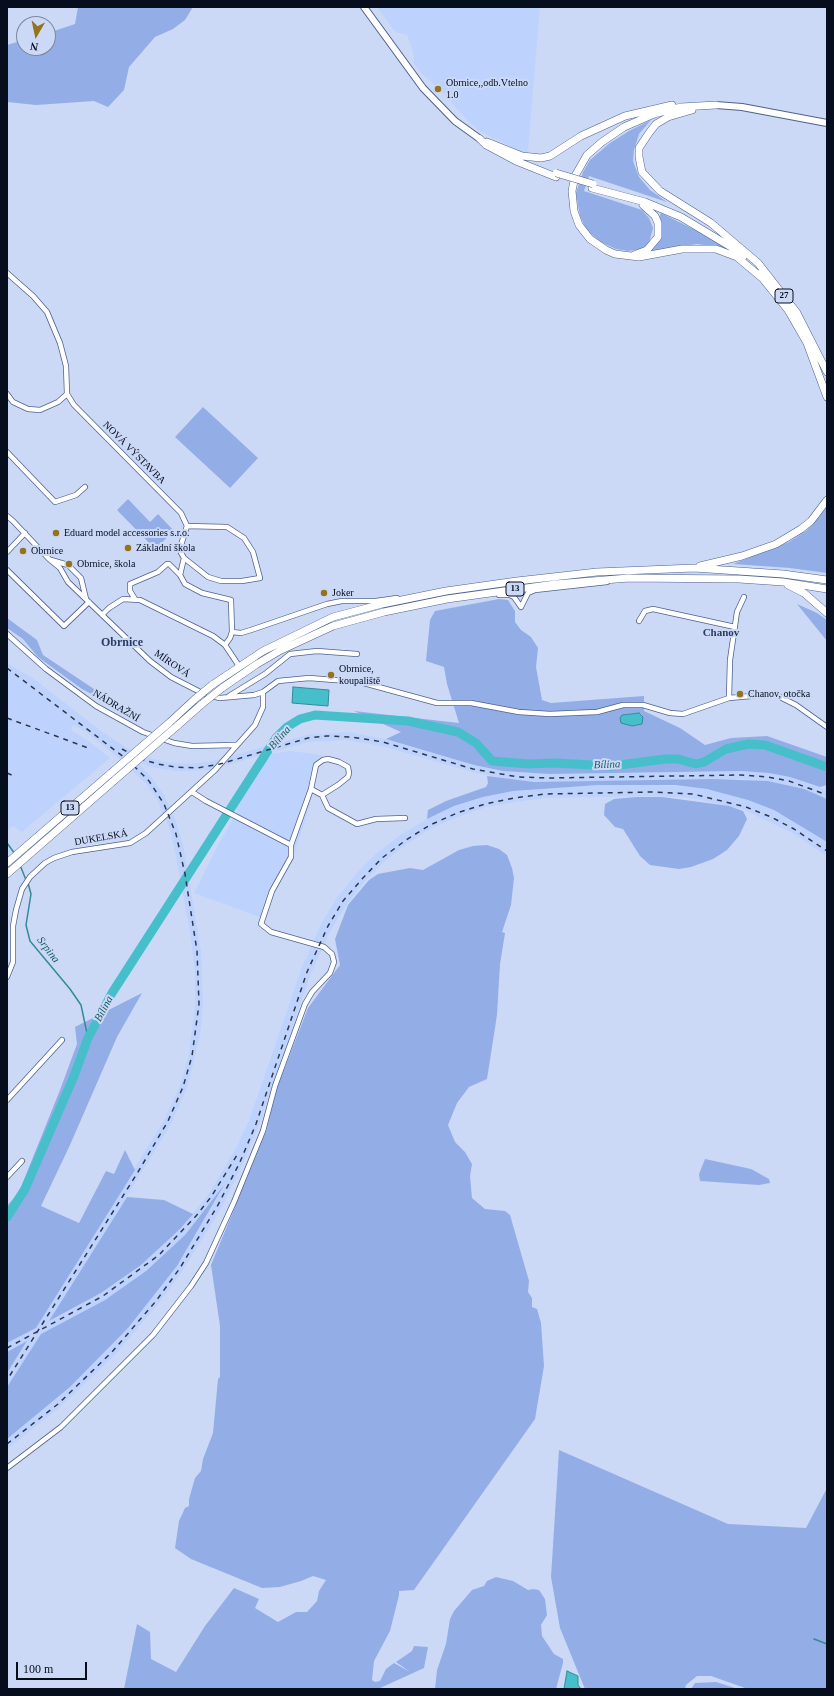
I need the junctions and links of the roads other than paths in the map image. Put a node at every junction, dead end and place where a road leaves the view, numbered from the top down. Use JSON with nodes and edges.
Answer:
{"nodes":[{"id":1,"x":364,"y":7,"type":"edge"},
{"id":2,"x":716,"y":105,"type":"junction"},
{"id":3,"x":827,"y":123,"type":"edge"},
{"id":4,"x":480,"y":139,"type":"junction"},
{"id":5,"x":487,"y":142,"type":"junction"},
{"id":6,"x":556,"y":175,"type":"junction"},
{"id":7,"x":592,"y":186,"type":"junction"},
{"id":8,"x":732,"y":241,"type":"junction"},
{"id":9,"x":630,"y":256,"type":"junction"},
{"id":10,"x":7,"y":273,"type":"edge"},
{"id":11,"x":762,"y":278,"type":"junction"},
{"id":12,"x":827,"y":374,"type":"edge"},
{"id":13,"x":7,"y":394,"type":"edge"},
{"id":14,"x":67,"y":394,"type":"junction"},
{"id":15,"x":827,"y":397,"type":"edge"},
{"id":16,"x":7,"y":452,"type":"edge"},
{"id":17,"x":86,"y":487,"type":"dead end"},
{"id":18,"x":827,"y":500,"type":"edge"},
{"id":19,"x":7,"y":516,"type":"edge"},
{"id":20,"x":187,"y":526,"type":"junction"},
{"id":21,"x":25,"y":533,"type":"junction"},
{"id":22,"x":7,"y":552,"type":"edge"},
{"id":23,"x":184,"y":558,"type":"junction"},
{"id":24,"x":56,"y":562,"type":"junction"},
{"id":25,"x":694,"y":568,"type":"junction"},
{"id":26,"x":7,"y":570,"type":"edge"},
{"id":27,"x":180,"y":575,"type":"junction"},
{"id":28,"x":614,"y":579,"type":"junction"},
{"id":29,"x":827,"y":580,"type":"edge"},
{"id":30,"x":783,"y":582,"type":"junction"},
{"id":31,"x":827,"y":589,"type":"edge"},
{"id":32,"x":744,"y":597,"type":"dead end"},
{"id":33,"x":411,"y":598,"type":"junction"},
{"id":34,"x":135,"y":599,"type":"junction"},
{"id":35,"x":447,"y":599,"type":"junction"},
{"id":36,"x":88,"y":601,"type":"junction"},
{"id":37,"x":827,"y":613,"type":"edge"},
{"id":38,"x":102,"y":615,"type":"junction"},
{"id":39,"x":639,"y":621,"type":"dead end"},
{"id":40,"x":735,"y":627,"type":"junction"},
{"id":41,"x":232,"y":632,"type":"junction"},
{"id":42,"x":7,"y":634,"type":"edge"},
{"id":43,"x":225,"y":645,"type":"junction"},
{"id":44,"x":357,"y":654,"type":"dead end"},
{"id":45,"x":239,"y":666,"type":"junction"},
{"id":46,"x":263,"y":692,"type":"junction"},
{"id":47,"x":228,"y":697,"type":"junction"},
{"id":48,"x":729,"y":698,"type":"junction"},
{"id":49,"x":827,"y":727,"type":"edge"},
{"id":50,"x":236,"y":745,"type":"junction"},
{"id":51,"x":311,"y":789,"type":"junction"},
{"id":52,"x":192,"y":792,"type":"junction"},
{"id":53,"x":322,"y":795,"type":"junction"},
{"id":54,"x":405,"y":818,"type":"dead end"},
{"id":55,"x":291,"y":845,"type":"junction"},
{"id":56,"x":7,"y":863,"type":"edge"},
{"id":57,"x":7,"y":874,"type":"edge"},
{"id":58,"x":7,"y":977,"type":"edge"},
{"id":59,"x":62,"y":1040,"type":"dead end"},
{"id":60,"x":7,"y":1100,"type":"edge"},
{"id":61,"x":22,"y":1161,"type":"dead end"},
{"id":62,"x":7,"y":1177,"type":"edge"},
{"id":63,"x":7,"y":1468,"type":"edge"}],
"edges":[{"from":1,"to":4,"type":"main road"},
{"from":2,"to":3,"type":"main road"},
{"from":2,"to":5,"type":"highway"},
{"from":2,"to":8,"type":"highway"},
{"from":2,"to":9,"type":"highway"},
{"from":4,"to":5,"type":"highway"},
{"from":4,"to":6,"type":"highway"},
{"from":5,"to":6,"type":"highway"},
{"from":6,"to":7,"type":"highway","bridge":true},
{"from":7,"to":8,"type":"highway"},
{"from":7,"to":9,"type":"highway"},
{"from":7,"to":11,"type":"highway"},
{"from":8,"to":12,"type":"highway","number":"27"},
{"from":9,"to":11,"type":"highway"},
{"from":10,"to":14,"type":"street"},
{"from":11,"to":15,"type":"highway","number":"27"},
{"from":13,"to":14,"type":"street"},
{"from":14,"to":20,"type":"street","name":"NOVÁ VÝSTAVBA"},
{"from":16,"to":17,"type":"street"},
{"from":18,"to":25,"type":"highway"},
{"from":19,"to":21,"type":"street","name":"MÍROVÁ"},
{"from":20,"to":23,"type":"street"},
{"from":20,"to":23,"type":"street"},
{"from":21,"to":22,"type":"street"},
{"from":21,"to":24,"type":"street","name":"MÍROVÁ"},
{"from":23,"to":27,"type":"street"},
{"from":24,"to":36,"type":"street","name":"MÍROVÁ"},
{"from":24,"to":36,"type":"street","name":"MÍROVÁ"},
{"from":25,"to":29,"type":"highway","number":"13"},
{"from":25,"to":33,"type":"highway","number":"13"},
{"from":26,"to":36,"type":"street"},
{"from":27,"to":34,"type":"street"},
{"from":27,"to":41,"type":"street"},
{"from":28,"to":30,"type":"highway","number":"13"},
{"from":28,"to":35,"type":"highway","number":"13"},
{"from":28,"to":35,"type":"street"},
{"from":30,"to":31,"type":"highway","number":"13"},
{"from":30,"to":37,"type":"highway"},
{"from":32,"to":40,"type":"street"},
{"from":33,"to":41,"type":"street"},
{"from":33,"to":45,"type":"highway","number":"13"},
{"from":34,"to":38,"type":"street"},
{"from":34,"to":43,"type":"street"},
{"from":35,"to":57,"type":"highway","number":"13","bridge":true},
{"from":36,"to":38,"type":"street","name":"MÍROVÁ"},
{"from":38,"to":47,"type":"street","name":"MÍROVÁ"},
{"from":39,"to":40,"type":"street"},
{"from":40,"to":48,"type":"street"},
{"from":41,"to":43,"type":"street"},
{"from":42,"to":50,"type":"street","name":"NÁDRAŽNÍ"},
{"from":43,"to":45,"type":"street"},
{"from":44,"to":47,"type":"street"},
{"from":45,"to":56,"type":"highway","number":"13","bridge":true},
{"from":46,"to":47,"type":"street"},
{"from":46,"to":48,"type":"street"},
{"from":46,"to":50,"type":"street","name":"DUKELSKÁ"},
{"from":48,"to":49,"type":"street"},
{"from":50,"to":52,"type":"street","name":"DUKELSKÁ"},
{"from":51,"to":53,"type":"street"},
{"from":51,"to":53,"type":"street"},
{"from":51,"to":55,"type":"street"},
{"from":52,"to":55,"type":"street"},
{"from":52,"to":58,"type":"street","name":"DUKELSKÁ"},
{"from":53,"to":54,"type":"street"},
{"from":55,"to":63,"type":"street"},
{"from":59,"to":60,"type":"street"},
{"from":61,"to":62,"type":"street"}]}
